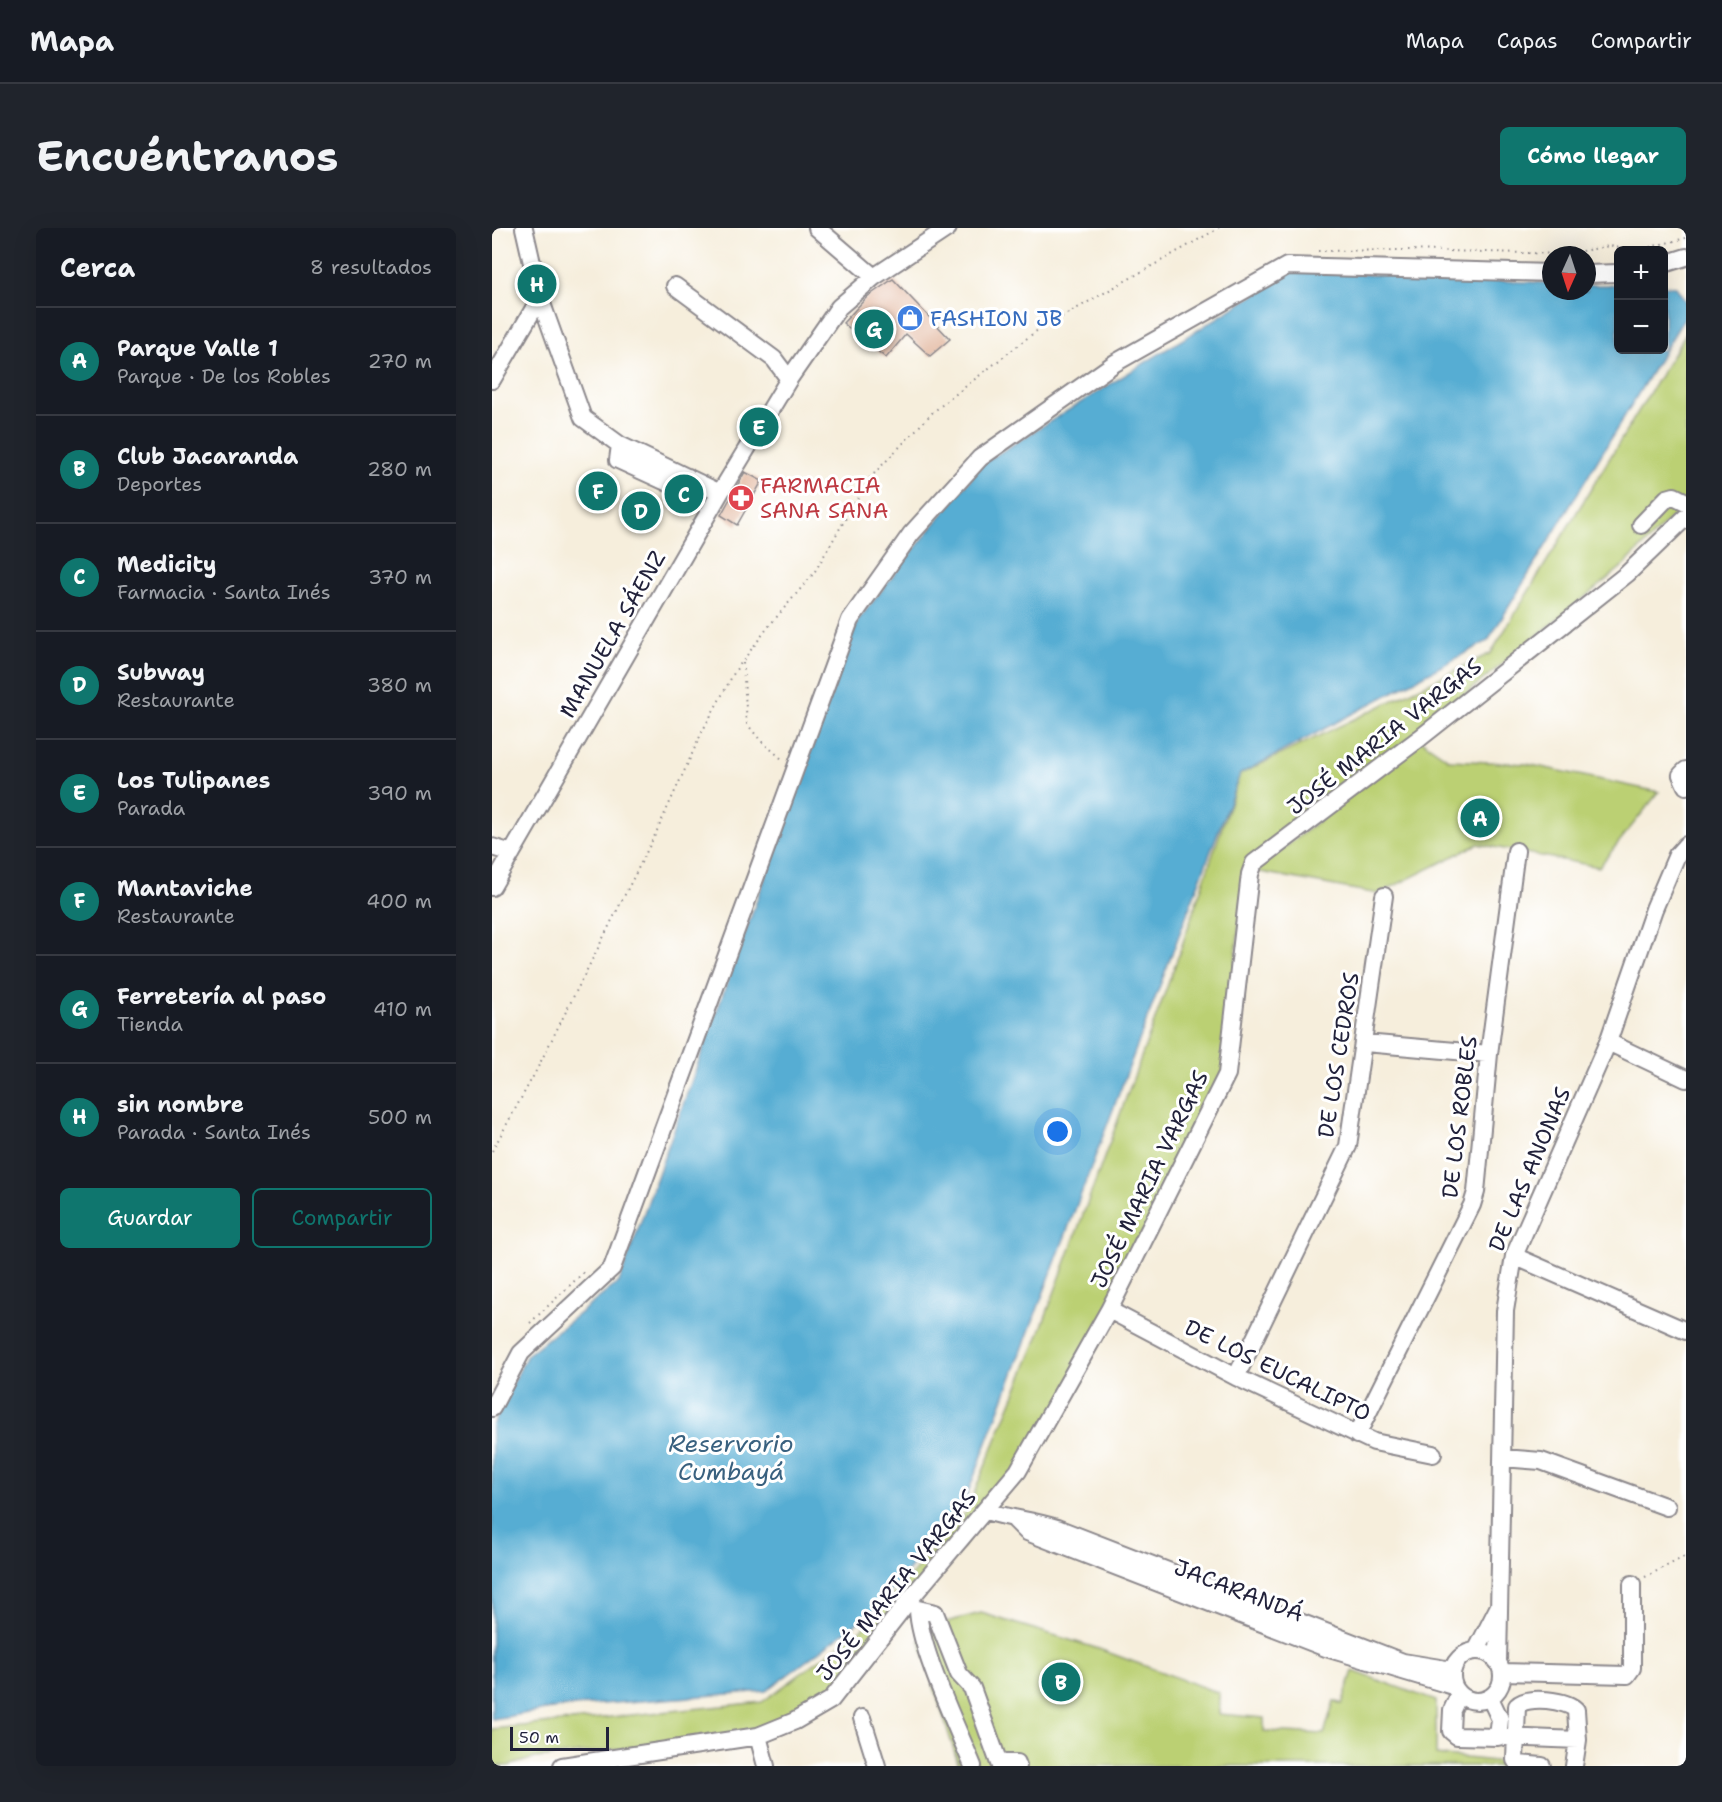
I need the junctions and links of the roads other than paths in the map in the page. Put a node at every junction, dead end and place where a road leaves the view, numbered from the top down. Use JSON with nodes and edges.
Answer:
{"nodes":[{"id":1,"x":524,"y":228,"type":"edge"},
{"id":2,"x":817,"y":228,"type":"edge"},
{"id":3,"x":948,"y":228,"type":"edge"},
{"id":4,"x":1686,"y":257,"type":"edge"},
{"id":5,"x":1668,"y":263,"type":"edge"},
{"id":6,"x":1542,"y":273,"type":"edge"},
{"id":7,"x":1614,"y":273,"type":"edge"},
{"id":8,"x":1596,"y":274,"type":"edge"},
{"id":9,"x":874,"y":277,"type":"junction"},
{"id":10,"x":675,"y":286,"type":"dead end"},
{"id":11,"x":540,"y":298,"type":"junction"},
{"id":12,"x":789,"y":379,"type":"junction"},
{"id":13,"x":492,"y":380,"type":"edge"},
{"id":14,"x":720,"y":493,"type":"junction"},
{"id":15,"x":1686,"y":501,"type":"edge"},
{"id":16,"x":1686,"y":517,"type":"edge"},
{"id":17,"x":1641,"y":525,"type":"dead end"},
{"id":18,"x":1686,"y":770,"type":"edge"},
{"id":19,"x":1686,"y":786,"type":"edge"},
{"id":20,"x":1686,"y":845,"type":"edge"},
{"id":21,"x":492,"y":847,"type":"edge"},
{"id":22,"x":1516,"y":851,"type":"dead end"},
{"id":23,"x":512,"y":853,"type":"junction"},
{"id":24,"x":492,"y":887,"type":"edge"},
{"id":25,"x":1384,"y":896,"type":"dead end"},
{"id":26,"x":1608,"y":1042,"type":"junction"},
{"id":27,"x":1365,"y":1043,"type":"junction"},
{"id":28,"x":1489,"y":1054,"type":"junction"},
{"id":29,"x":1686,"y":1079,"type":"edge"},
{"id":30,"x":1514,"y":1256,"type":"junction"},
{"id":31,"x":1109,"y":1310,"type":"junction"},
{"id":32,"x":1686,"y":1331,"type":"edge"},
{"id":33,"x":1236,"y":1377,"type":"junction"},
{"id":34,"x":492,"y":1408,"type":"edge"},
{"id":35,"x":1357,"y":1435,"type":"junction"},
{"id":36,"x":1432,"y":1454,"type":"dead end"},
{"id":37,"x":1503,"y":1458,"type":"junction"},
{"id":38,"x":1667,"y":1507,"type":"dead end"},
{"id":39,"x":986,"y":1510,"type":"junction"},
{"id":40,"x":1632,"y":1584,"type":"road end"},
{"id":41,"x":1501,"y":1602,"type":"junction"},
{"id":42,"x":914,"y":1604,"type":"junction"},
{"id":43,"x":1476,"y":1651,"type":"junction"},
{"id":44,"x":1500,"y":1667,"type":"junction"},
{"id":45,"x":1455,"y":1684,"type":"junction"},
{"id":46,"x":1490,"y":1698,"type":"junction"},
{"id":47,"x":862,"y":1718,"type":"dead end"},
{"id":48,"x":1511,"y":1726,"type":"junction"},
{"id":49,"x":758,"y":1736,"type":"junction"},
{"id":50,"x":1578,"y":1740,"type":"junction"},
{"id":51,"x":999,"y":1764,"type":"edge"},
{"id":52,"x":562,"y":1766,"type":"edge"},
{"id":53,"x":766,"y":1766,"type":"edge"},
{"id":54,"x":877,"y":1766,"type":"edge"},
{"id":55,"x":973,"y":1766,"type":"edge"},
{"id":56,"x":1018,"y":1766,"type":"edge"},
{"id":57,"x":1542,"y":1766,"type":"edge"},
{"id":58,"x":1574,"y":1766,"type":"edge"}],
"edges":[{"from":1,"to":11,"type":"street"},
{"from":2,"to":9,"type":"street"},
{"from":3,"to":9,"type":"street","name":"MANUELA SÁENZ"},
{"from":4,"to":5,"type":"street"},
{"from":6,"to":34,"type":"street"},
{"from":7,"to":8,"type":"street"},
{"from":9,"to":12,"type":"street","name":"MANUELA SÁENZ"},
{"from":10,"to":12,"type":"street"},
{"from":11,"to":13,"type":"street"},
{"from":11,"to":14,"type":"street"},
{"from":12,"to":14,"type":"street","name":"MANUELA SÁENZ"},
{"from":14,"to":23,"type":"street","name":"MANUELA SÁENZ"},
{"from":15,"to":17,"type":"street"},
{"from":16,"to":31,"type":"street","name":"JOSÉ MARIA VARGAS"},
{"from":18,"to":19,"type":"street"},
{"from":20,"to":26,"type":"street","name":"DE LAS ANONAS"},
{"from":21,"to":23,"type":"street"},
{"from":22,"to":28,"type":"street","name":"DE LOS ROBLES"},
{"from":23,"to":24,"type":"street","name":"MANUELA SÁENZ"},
{"from":25,"to":27,"type":"street","name":"DE LOS CEDROS"},
{"from":26,"to":29,"type":"street"},
{"from":26,"to":30,"type":"street","name":"DE LAS ANONAS"},
{"from":27,"to":28,"type":"street"},
{"from":27,"to":33,"type":"street","name":"DE LOS CEDROS"},
{"from":28,"to":35,"type":"street","name":"DE LOS ROBLES"},
{"from":30,"to":32,"type":"street"},
{"from":30,"to":37,"type":"street","name":"DE LAS ANONAS"},
{"from":31,"to":33,"type":"street","name":"DE LOS EUCALIPTO"},
{"from":31,"to":39,"type":"street","name":"JOSÉ MARIA VARGAS"},
{"from":33,"to":35,"type":"street","name":"DE LOS EUCALIPTO"},
{"from":35,"to":36,"type":"street","name":"DE LOS EUCALIPTO"},
{"from":37,"to":38,"type":"street"},
{"from":37,"to":41,"type":"street","name":"DE LAS ANONAS"},
{"from":39,"to":42,"type":"street","name":"JOSÉ MARIA VARGAS"},
{"from":39,"to":45,"type":"street","name":"JACARANDÁ"},
{"from":40,"to":44,"type":"street"},
{"from":41,"to":43,"type":"street"},
{"from":41,"to":44,"type":"street","name":"DE LAS ANONAS"},
{"from":42,"to":49,"type":"street","name":"JOSÉ MARIA VARGAS"},
{"from":42,"to":51,"type":"street"},
{"from":42,"to":55,"type":"street"},
{"from":43,"to":44,"type":"street"},
{"from":43,"to":45,"type":"street"},
{"from":44,"to":46,"type":"street"},
{"from":45,"to":46,"type":"street"},
{"from":45,"to":48,"type":"street"},
{"from":46,"to":48,"type":"street"},
{"from":47,"to":54,"type":"street"},
{"from":48,"to":50,"type":"street"},
{"from":48,"to":50,"type":"street"},
{"from":48,"to":57,"type":"street"},
{"from":49,"to":52,"type":"street","name":"JOSÉ MARIA VARGAS"},
{"from":49,"to":53,"type":"street"},
{"from":50,"to":58,"type":"street"},
{"from":51,"to":56,"type":"street"}]}
